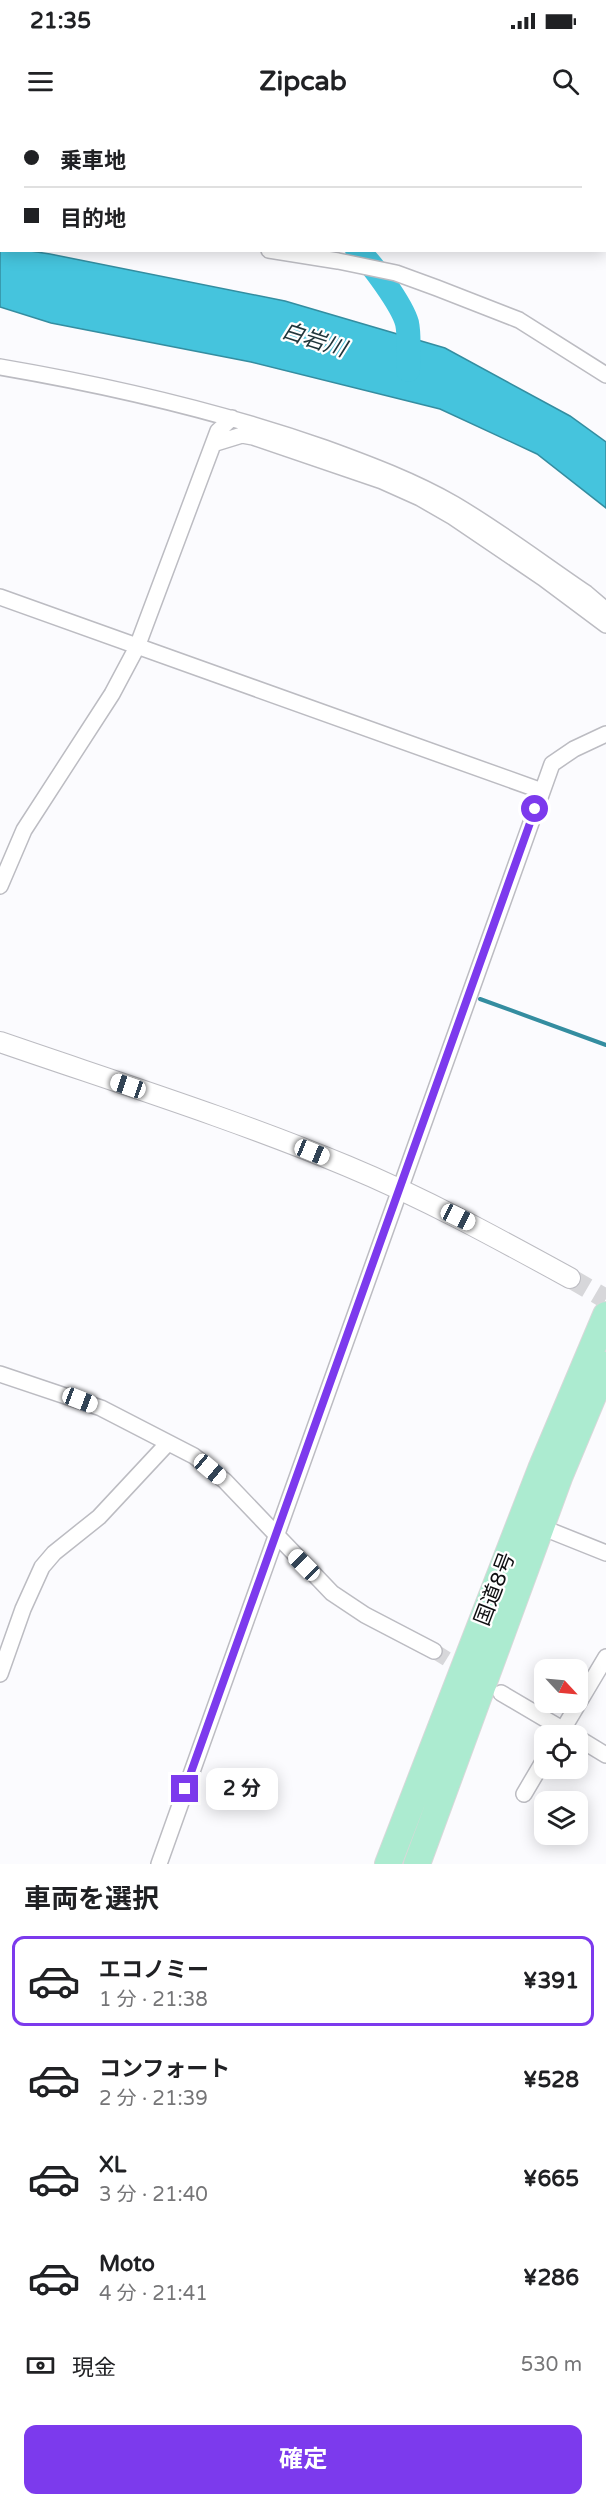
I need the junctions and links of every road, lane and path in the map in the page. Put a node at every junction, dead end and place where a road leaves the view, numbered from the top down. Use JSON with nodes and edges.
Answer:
{"nodes":[{"id":1,"x":280,"y":252,"type":"edge"},
{"id":2,"x":0,"y":367,"type":"edge"},
{"id":3,"x":606,"y":375,"type":"edge"},
{"id":4,"x":232,"y":418,"type":"junction"},
{"id":5,"x":216,"y":442,"type":"junction"},
{"id":6,"x":0,"y":597,"type":"edge"},
{"id":7,"x":606,"y":610,"type":"edge"},
{"id":8,"x":606,"y":625,"type":"edge"},
{"id":9,"x":137,"y":647,"type":"junction"},
{"id":10,"x":606,"y":734,"type":"edge"},
{"id":11,"x":542,"y":791,"type":"junction"},
{"id":12,"x":0,"y":886,"type":"edge"},
{"id":13,"x":0,"y":1042,"type":"edge"},
{"id":14,"x":399,"y":1189,"type":"junction"},
{"id":15,"x":570,"y":1278,"type":"tunnel mouth"},
{"id":16,"x":606,"y":1315,"type":"edge"},
{"id":17,"x":606,"y":1365,"type":"edge"},
{"id":18,"x":0,"y":1374,"type":"edge"},
{"id":19,"x":168,"y":1443,"type":"junction"},
{"id":20,"x":541,"y":1527,"type":"junction"},
{"id":21,"x":276,"y":1537,"type":"junction"},
{"id":22,"x":606,"y":1553,"type":"edge"},
{"id":23,"x":434,"y":1652,"type":"tunnel mouth"},
{"id":24,"x":606,"y":1657,"type":"edge"},
{"id":25,"x":0,"y":1674,"type":"edge"},
{"id":26,"x":501,"y":1693,"type":"dead end"},
{"id":27,"x":553,"y":1725,"type":"edge"},
{"id":28,"x":572,"y":1725,"type":"edge"},
{"id":29,"x":588,"y":1745,"type":"edge"},
{"id":30,"x":606,"y":1755,"type":"edge"},
{"id":31,"x":534,"y":1777,"type":"edge"},
{"id":32,"x":524,"y":1794,"type":"dead end"},
{"id":33,"x":159,"y":1864,"type":"edge"},
{"id":34,"x":388,"y":1864,"type":"edge"},
{"id":35,"x":417,"y":1864,"type":"edge"}],
"edges":[{"from":1,"to":3,"type":"street"},
{"from":2,"to":4,"type":"street"},
{"from":4,"to":5,"type":"street"},
{"from":4,"to":7,"type":"street"},
{"from":5,"to":8,"type":"street"},
{"from":5,"to":9,"type":"street"},
{"from":6,"to":9,"type":"street"},
{"from":9,"to":11,"type":"street"},
{"from":9,"to":12,"type":"street"},
{"from":10,"to":11,"type":"street"},
{"from":11,"to":14,"type":"street"},
{"from":13,"to":14,"type":"street"},
{"from":14,"to":15,"type":"street"},
{"from":14,"to":21,"type":"street"},
{"from":16,"to":34,"type":"highway","name":"国道8号"},
{"from":17,"to":20,"type":"highway","name":"国道8号"},
{"from":18,"to":19,"type":"street"},
{"from":19,"to":21,"type":"street"},
{"from":19,"to":25,"type":"street"},
{"from":20,"to":22,"type":"street"},
{"from":20,"to":35,"type":"highway","name":"国道8号"},
{"from":21,"to":23,"type":"street"},
{"from":21,"to":33,"type":"street"},
{"from":24,"to":28,"type":"street"},
{"from":26,"to":27,"type":"street"},
{"from":29,"to":30,"type":"street"},
{"from":31,"to":32,"type":"street"}]}
